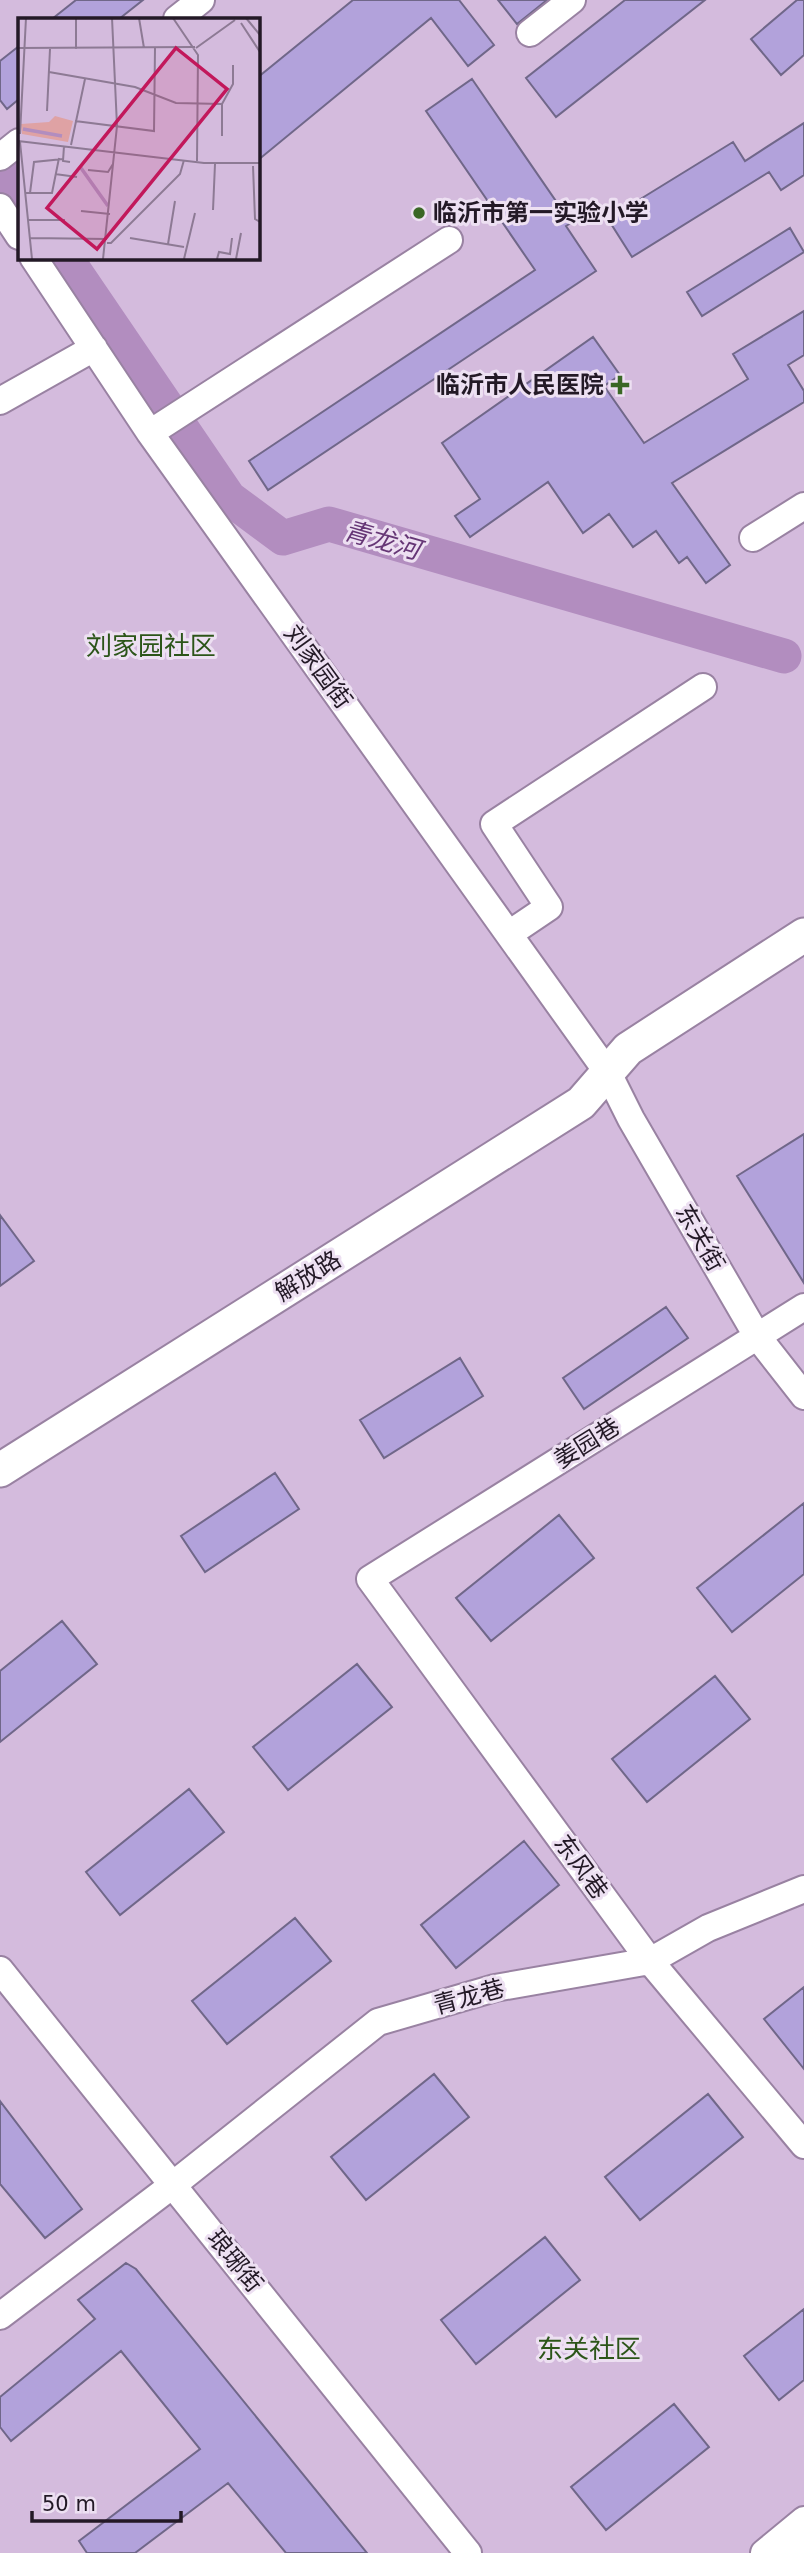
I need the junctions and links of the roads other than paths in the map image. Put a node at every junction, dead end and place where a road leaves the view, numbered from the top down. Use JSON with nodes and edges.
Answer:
{"nodes":[{"id":1,"x":201,"y":0,"type":"edge"},
{"id":2,"x":572,"y":0,"type":"edge"},
{"id":3,"x":178,"y":18,"type":"edge"},
{"id":4,"x":530,"y":33,"type":"dead end"},
{"id":5,"x":18,"y":143,"type":"edge"},
{"id":6,"x":0,"y":157,"type":"edge"},
{"id":7,"x":0,"y":207,"type":"edge"},
{"id":8,"x":18,"y":234,"type":"edge"},
{"id":9,"x":449,"y":240,"type":"dead end"},
{"id":10,"x":34,"y":259,"type":"edge"},
{"id":11,"x":94,"y":348,"type":"junction"},
{"id":12,"x":0,"y":401,"type":"edge"},
{"id":13,"x":169,"y":421,"type":"junction"},
{"id":14,"x":804,"y":506,"type":"edge"},
{"id":15,"x":753,"y":538,"type":"dead end"},
{"id":16,"x":703,"y":687,"type":"dead end"},
{"id":17,"x":509,"y":934,"type":"junction"},
{"id":18,"x":804,"y":935,"type":"edge"},
{"id":19,"x":804,"y":962,"type":"edge"},
{"id":20,"x":608,"y":1073,"type":"junction"},
{"id":21,"x":804,"y":1307,"type":"edge"},
{"id":22,"x":757,"y":1336,"type":"junction"},
{"id":23,"x":804,"y":1396,"type":"edge"},
{"id":24,"x":0,"y":1444,"type":"edge"},
{"id":25,"x":0,"y":1471,"type":"edge"},
{"id":26,"x":370,"y":1579,"type":"joint"},
{"id":27,"x":804,"y":1889,"type":"edge"},
{"id":28,"x":650,"y":1961,"type":"junction"},
{"id":29,"x":0,"y":1970,"type":"edge"},
{"id":30,"x":804,"y":2145,"type":"edge"},
{"id":31,"x":174,"y":2184,"type":"junction"},
{"id":32,"x":0,"y":2316,"type":"edge"},
{"id":33,"x":804,"y":2520,"type":"edge"},
{"id":34,"x":804,"y":2544,"type":"edge"},
{"id":35,"x":468,"y":2553,"type":"edge"},
{"id":36,"x":764,"y":2553,"type":"edge"},
{"id":37,"x":793,"y":2553,"type":"edge"}],
"edges":[{"from":1,"to":3,"type":"street"},
{"from":2,"to":4,"type":"street"},
{"from":5,"to":6,"type":"street"},
{"from":7,"to":8,"type":"street"},
{"from":9,"to":13,"type":"street"},
{"from":10,"to":11,"type":"street","name":"刘家园街"},
{"from":11,"to":12,"type":"street"},
{"from":11,"to":13,"type":"street","name":"刘家园街"},
{"from":13,"to":17,"type":"street","name":"刘家园街"},
{"from":14,"to":15,"type":"street"},
{"from":16,"to":17,"type":"street"},
{"from":17,"to":20,"type":"street","name":"刘家园街"},
{"from":18,"to":20,"type":"main road","name":"解放路"},
{"from":19,"to":20,"type":"main road","name":"解放路"},
{"from":20,"to":22,"type":"street","name":"东关街"},
{"from":20,"to":24,"type":"main road","name":"解放路"},
{"from":20,"to":25,"type":"main road","name":"解放路"},
{"from":21,"to":22,"type":"street","name":"姜园巷"},
{"from":22,"to":23,"type":"street","name":"东关街"},
{"from":22,"to":26,"type":"street","name":"姜园巷"},
{"from":26,"to":28,"type":"street","name":"东风巷"},
{"from":27,"to":28,"type":"street","name":"青龙巷"},
{"from":28,"to":30,"type":"street","name":"东风巷"},
{"from":28,"to":31,"type":"street","name":"青龙巷"},
{"from":29,"to":31,"type":"street","name":"琅琊街"},
{"from":31,"to":32,"type":"street","name":"青龙巷"},
{"from":31,"to":35,"type":"street","name":"琅琊街"},
{"from":33,"to":36,"type":"street"},
{"from":34,"to":37,"type":"street"}]}
